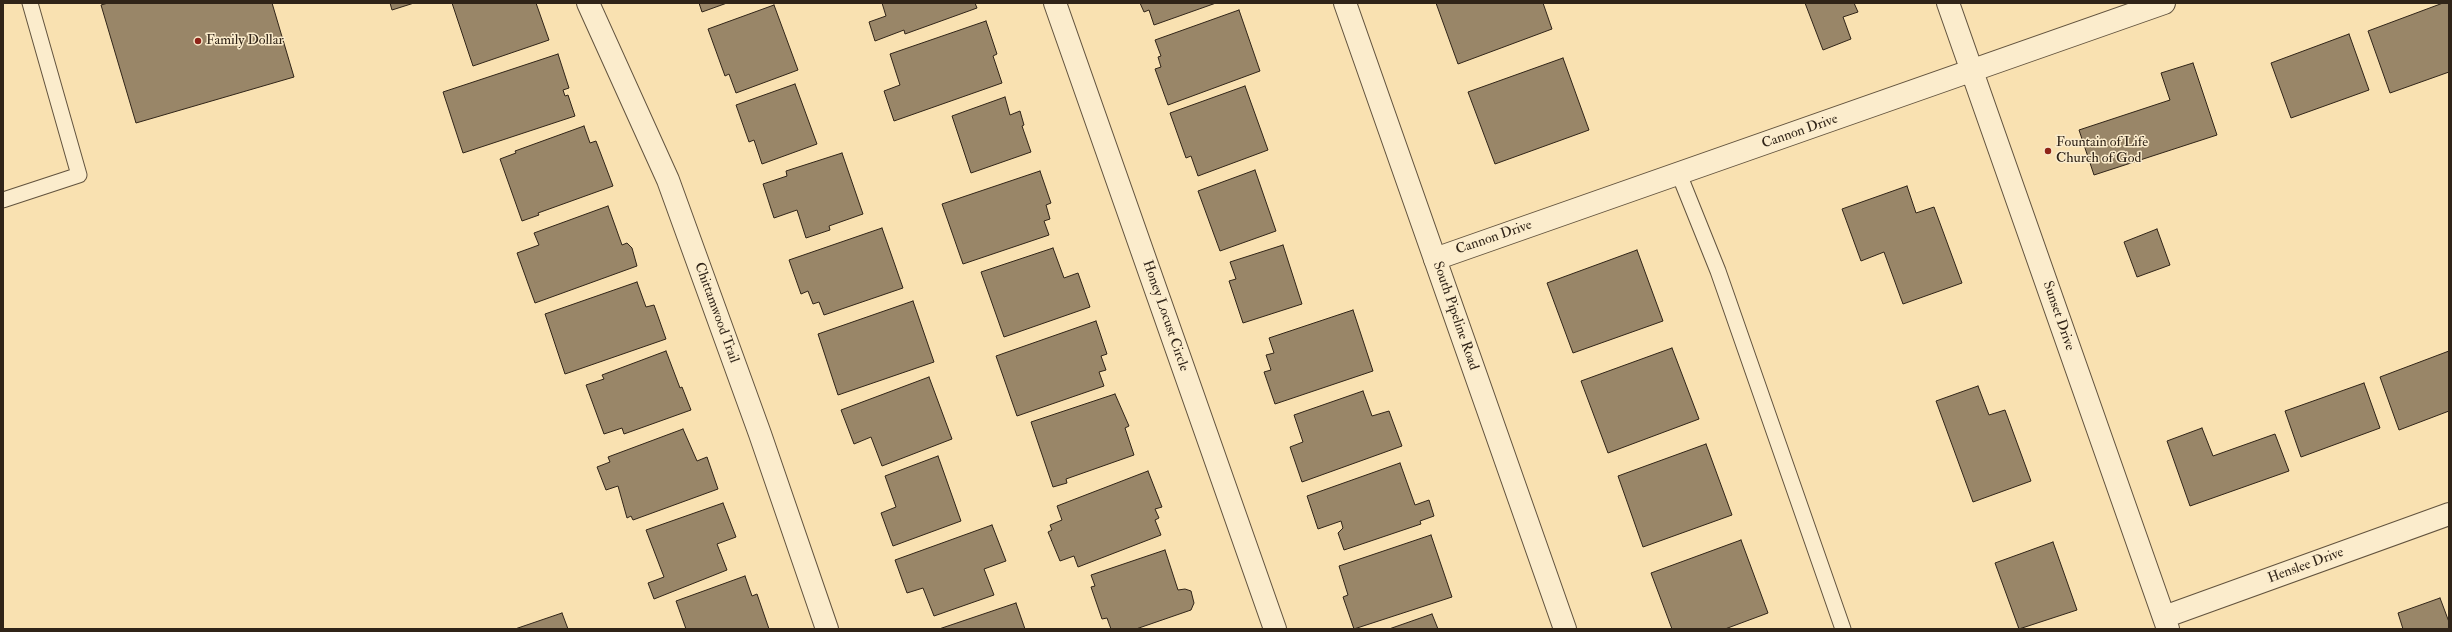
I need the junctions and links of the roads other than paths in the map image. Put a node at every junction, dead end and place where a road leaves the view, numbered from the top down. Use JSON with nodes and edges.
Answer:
{"nodes":[{"id":1,"x":30,"y":3,"type":"edge"},
{"id":2,"x":588,"y":3,"type":"edge"},
{"id":3,"x":1055,"y":3,"type":"edge"},
{"id":4,"x":1345,"y":3,"type":"edge"},
{"id":5,"x":1948,"y":3,"type":"edge"},
{"id":6,"x":2164,"y":3,"type":"edge"},
{"id":7,"x":1972,"y":71,"type":"junction"},
{"id":8,"x":1680,"y":174,"type":"junction"},
{"id":9,"x":3,"y":200,"type":"edge"},
{"id":10,"x":1435,"y":259,"type":"junction"},
{"id":11,"x":2449,"y":514,"type":"edge"},
{"id":12,"x":2166,"y":623,"type":"edge"},
{"id":13,"x":827,"y":629,"type":"edge"},
{"id":14,"x":1275,"y":629,"type":"edge"},
{"id":15,"x":1565,"y":629,"type":"edge"},
{"id":16,"x":1843,"y":629,"type":"edge"}],
"edges":[{"from":1,"to":9,"type":"lane"},
{"from":2,"to":13,"type":"street","name":"Chittamwood Trail"},
{"from":3,"to":14,"type":"street","name":"Honey Locust Circle"},
{"from":4,"to":10,"type":"street","name":"South Pipeline Road"},
{"from":5,"to":7,"type":"street","name":"Sunset Drive"},
{"from":6,"to":7,"type":"street","name":"Cannon Drive"},
{"from":7,"to":8,"type":"street","name":"Cannon Drive"},
{"from":7,"to":12,"type":"street","name":"Sunset Drive"},
{"from":8,"to":10,"type":"street","name":"Cannon Drive"},
{"from":8,"to":16,"type":"lane"},
{"from":10,"to":15,"type":"street","name":"South Pipeline Road"},
{"from":11,"to":12,"type":"street","name":"Henslee Drive"}]}
